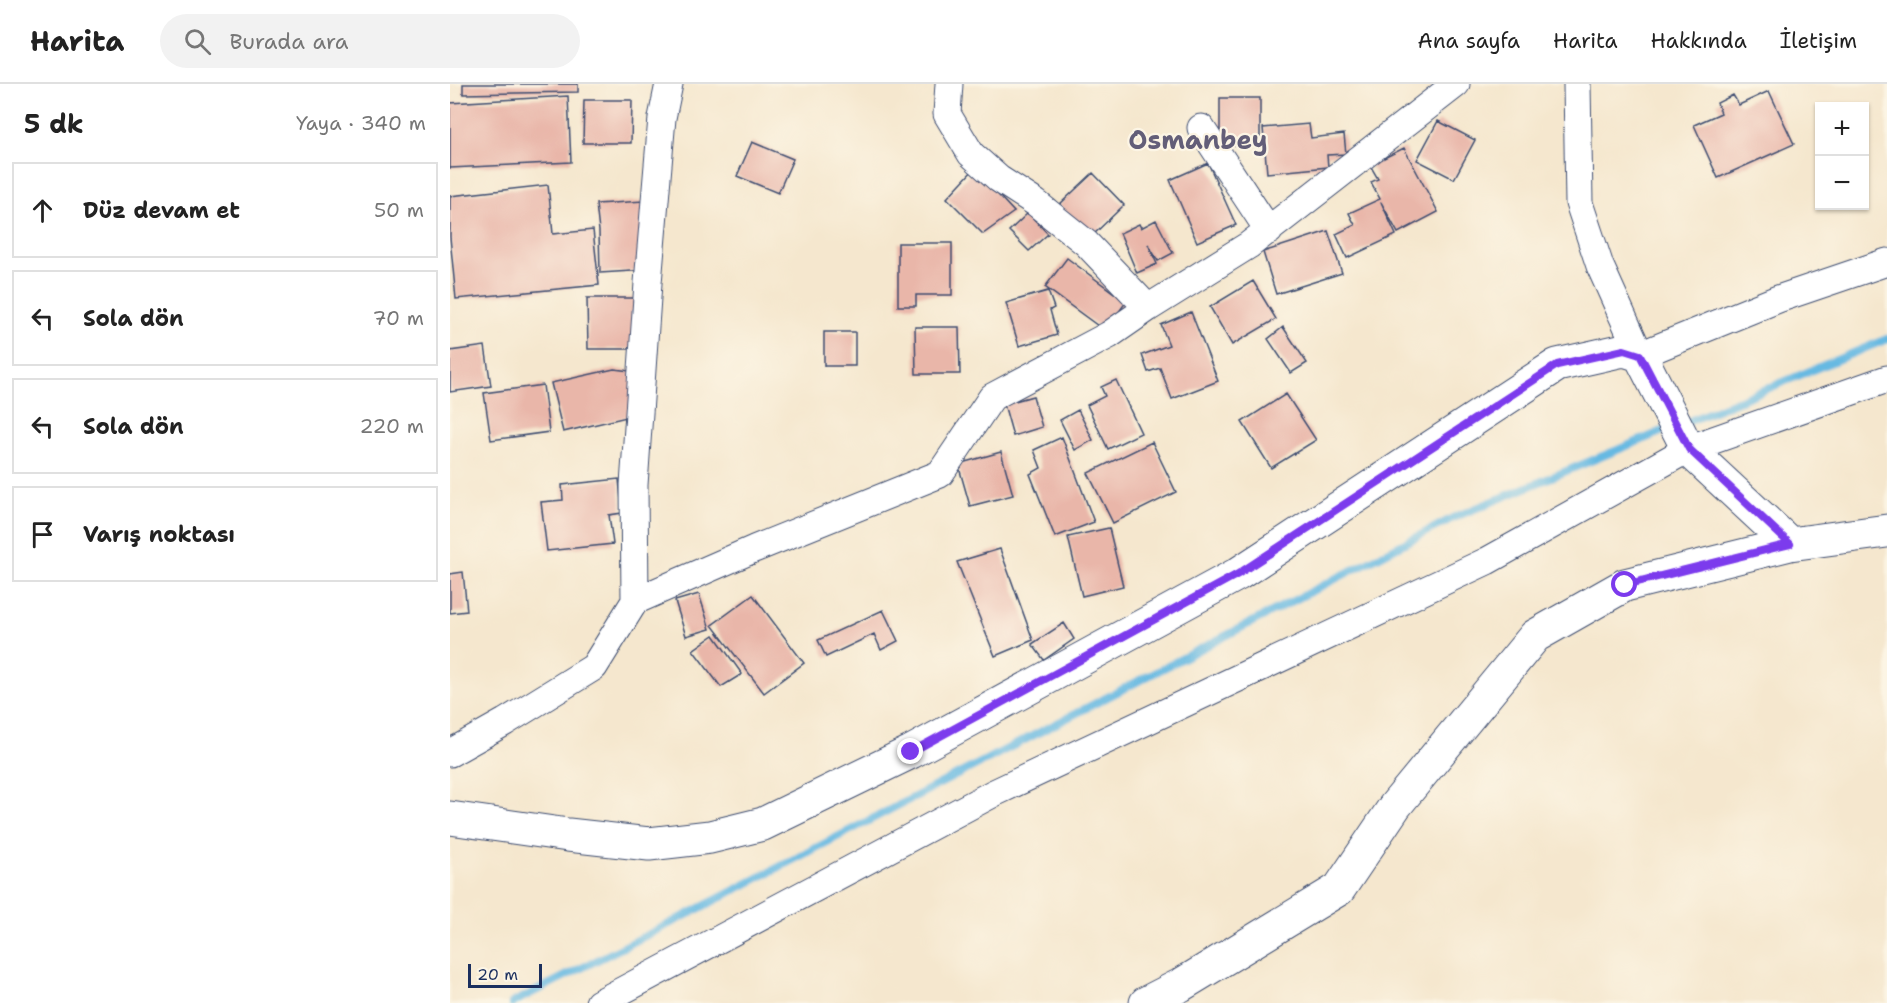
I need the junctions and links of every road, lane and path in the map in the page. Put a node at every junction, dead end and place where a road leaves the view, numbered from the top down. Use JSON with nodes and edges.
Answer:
{"nodes":[{"id":1,"x":669,"y":84,"type":"edge"},
{"id":2,"x":949,"y":84,"type":"edge"},
{"id":3,"x":1456,"y":84,"type":"edge"},
{"id":4,"x":1577,"y":84,"type":"edge"},
{"id":5,"x":1201,"y":128,"type":"dead end"},
{"id":6,"x":1269,"y":231,"type":"junction"},
{"id":7,"x":1887,"y":262,"type":"edge"},
{"id":8,"x":1148,"y":308,"type":"junction"},
{"id":9,"x":1640,"y":355,"type":"junction"},
{"id":10,"x":1887,"y":380,"type":"edge"},
{"id":11,"x":1686,"y":444,"type":"junction"},
{"id":12,"x":1887,"y":531,"type":"edge"},
{"id":13,"x":1790,"y":544,"type":"junction"},
{"id":14,"x":634,"y":601,"type":"junction"},
{"id":15,"x":450,"y":753,"type":"edge"},
{"id":16,"x":450,"y":818,"type":"edge"},
{"id":17,"x":599,"y":1003,"type":"edge"},
{"id":18,"x":1146,"y":1003,"type":"edge"}],
"edges":[{"from":1,"to":14,"type":"street"},
{"from":2,"to":8,"type":"street"},
{"from":3,"to":6,"type":"street"},
{"from":4,"to":9,"type":"street"},
{"from":5,"to":6,"type":"street"},
{"from":6,"to":8,"type":"street"},
{"from":7,"to":9,"type":"street"},
{"from":8,"to":14,"type":"street"},
{"from":9,"to":11,"type":"street"},
{"from":9,"to":16,"type":"street"},
{"from":10,"to":11,"type":"street"},
{"from":11,"to":13,"type":"street"},
{"from":11,"to":17,"type":"street"},
{"from":12,"to":13,"type":"street"},
{"from":13,"to":18,"type":"street"},
{"from":14,"to":15,"type":"street"}]}
